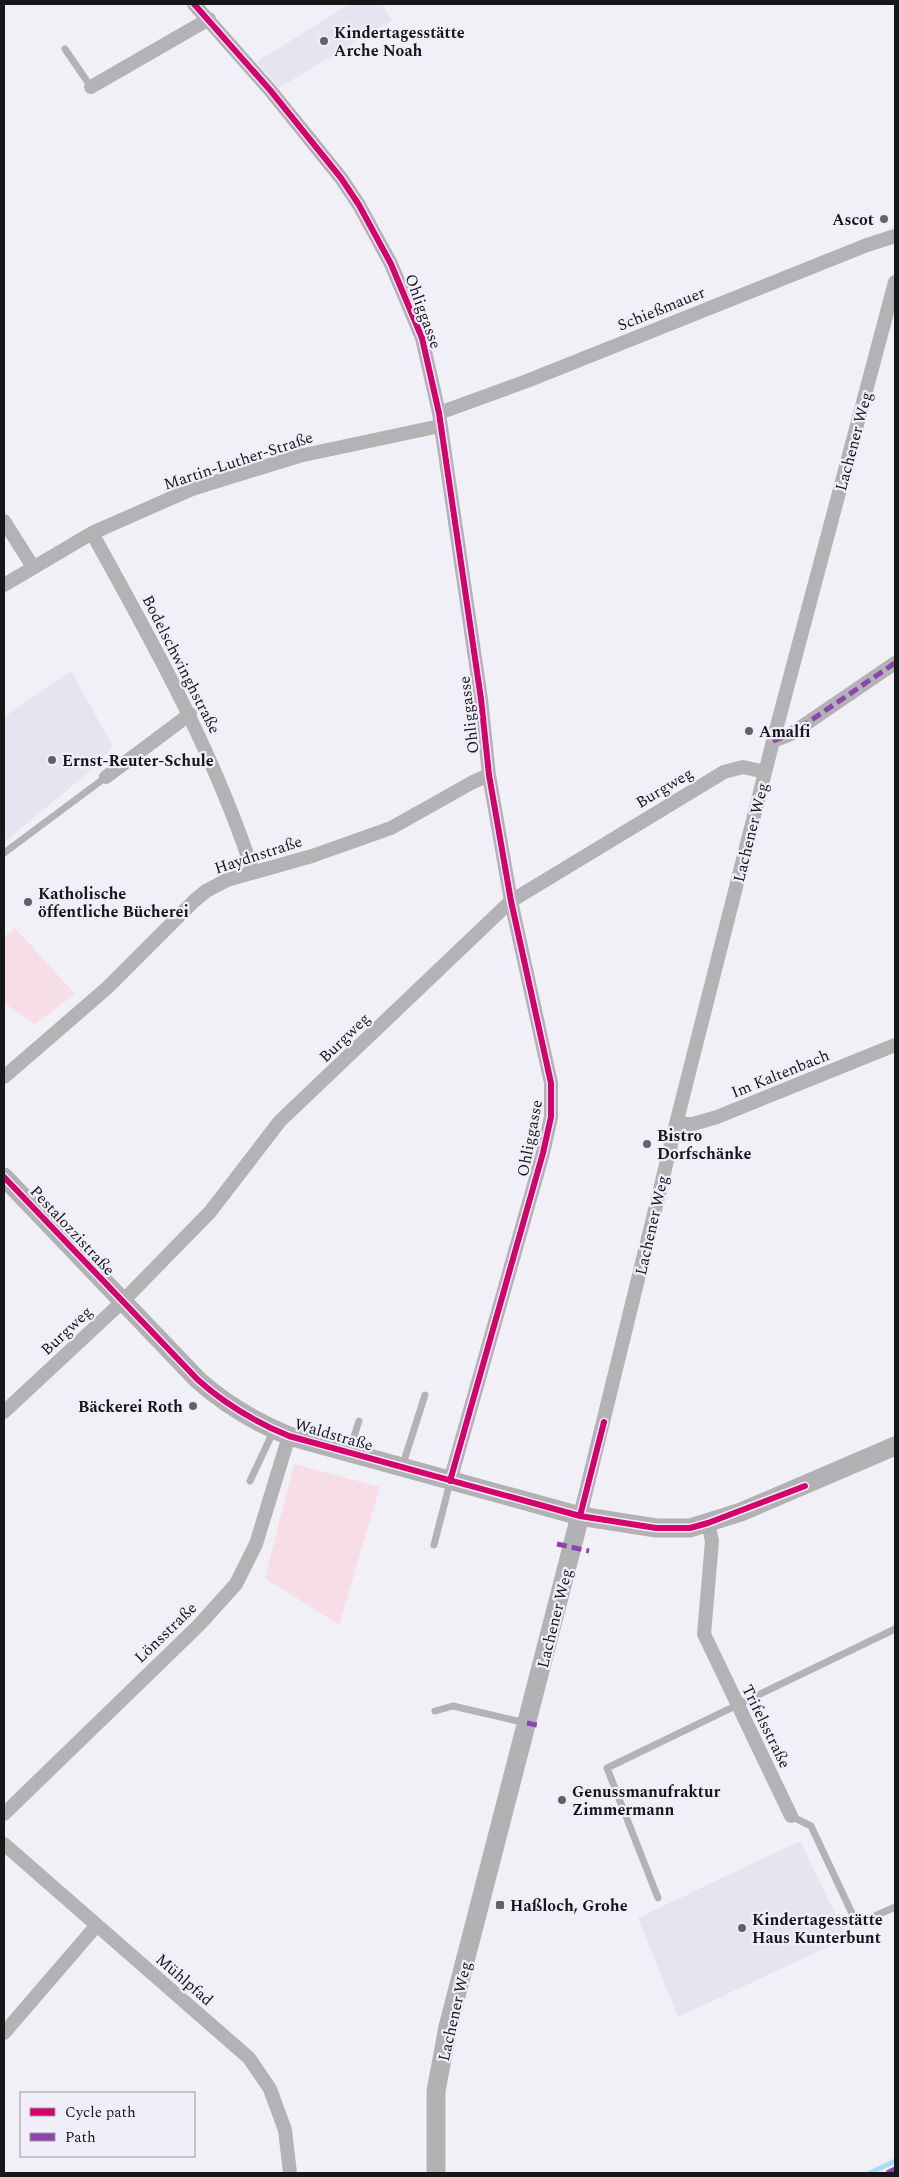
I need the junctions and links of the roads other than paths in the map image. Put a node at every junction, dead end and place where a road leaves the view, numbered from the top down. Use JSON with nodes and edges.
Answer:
{"nodes":[{"id":1,"x":194,"y":4,"type":"edge"},
{"id":2,"x":209,"y":20,"type":"junction"},
{"id":3,"x":65,"y":49,"type":"dead end"},
{"id":4,"x":91,"y":88,"type":"joint"},
{"id":5,"x":895,"y":236,"type":"edge"},
{"id":6,"x":895,"y":282,"type":"edge"},
{"id":7,"x":440,"y":419,"type":"junction"},
{"id":8,"x":4,"y":521,"type":"edge"},
{"id":9,"x":92,"y":533,"type":"junction"},
{"id":10,"x":33,"y":567,"type":"junction"},
{"id":11,"x":4,"y":585,"type":"edge"},
{"id":12,"x":895,"y":663,"type":"edge"},
{"id":13,"x":190,"y":714,"type":"junction"},
{"id":14,"x":773,"y":742,"type":"junction"},
{"id":15,"x":765,"y":772,"type":"junction"},
{"id":16,"x":489,"y":775,"type":"junction"},
{"id":17,"x":106,"y":777,"type":"joint"},
{"id":18,"x":4,"y":853,"type":"edge"},
{"id":19,"x":254,"y":872,"type":"junction"},
{"id":20,"x":511,"y":901,"type":"junction"},
{"id":21,"x":895,"y":1045,"type":"edge"},
{"id":22,"x":4,"y":1077,"type":"edge"},
{"id":23,"x":676,"y":1124,"type":"junction"},
{"id":24,"x":4,"y":1176,"type":"edge"},
{"id":25,"x":122,"y":1302,"type":"junction"},
{"id":26,"x":425,"y":1395,"type":"dead end"},
{"id":27,"x":4,"y":1412,"type":"edge"},
{"id":28,"x":359,"y":1421,"type":"dead end"},
{"id":29,"x":281,"y":1433,"type":"junction"},
{"id":30,"x":895,"y":1446,"type":"edge"},
{"id":31,"x":349,"y":1452,"type":"junction"},
{"id":32,"x":402,"y":1467,"type":"junction"},
{"id":33,"x":250,"y":1481,"type":"dead end"},
{"id":34,"x":450,"y":1481,"type":"junction"},
{"id":35,"x":580,"y":1516,"type":"junction"},
{"id":36,"x":708,"y":1523,"type":"junction"},
{"id":37,"x":434,"y":1545,"type":"dead end"},
{"id":38,"x":895,"y":1629,"type":"edge"},
{"id":39,"x":736,"y":1704,"type":"junction"},
{"id":40,"x":435,"y":1712,"type":"dead end"},
{"id":41,"x":527,"y":1723,"type":"junction"},
{"id":42,"x":4,"y":1814,"type":"edge"},
{"id":43,"x":791,"y":1816,"type":"joint"},
{"id":44,"x":4,"y":1844,"type":"edge"},
{"id":45,"x":658,"y":1898,"type":"dead end"},
{"id":46,"x":895,"y":1907,"type":"edge"},
{"id":47,"x":97,"y":1925,"type":"junction"},
{"id":48,"x":4,"y":2033,"type":"edge"},
{"id":49,"x":290,"y":2173,"type":"edge"},
{"id":50,"x":436,"y":2173,"type":"edge"}],
"edges":[{"from":1,"to":2,"type":"street","name":"Ohliggasse"},
{"from":2,"to":4,"type":"street"},
{"from":2,"to":7,"type":"street","name":"Ohliggasse"},
{"from":3,"to":4,"type":"lane"},
{"from":5,"to":7,"type":"street","name":"Schießmauer"},
{"from":6,"to":14,"type":"street","name":"Lachener Weg"},
{"from":7,"to":9,"type":"street","name":"Martin-Luther-Straße"},
{"from":7,"to":16,"type":"street","name":"Ohliggasse"},
{"from":8,"to":10,"type":"street"},
{"from":9,"to":10,"type":"street","name":"Martin-Luther-Straße"},
{"from":9,"to":13,"type":"street","name":"Bodelschwinghstraße"},
{"from":10,"to":11,"type":"street","name":"Martin-Luther-Straße"},
{"from":12,"to":14,"type":"street"},
{"from":13,"to":17,"type":"street"},
{"from":13,"to":19,"type":"street","name":"Bodelschwinghstraße"},
{"from":14,"to":15,"type":"street","name":"Lachener Weg"},
{"from":15,"to":20,"type":"street","name":"Burgweg"},
{"from":15,"to":23,"type":"street","name":"Lachener Weg"},
{"from":16,"to":19,"type":"street","name":"Haydnstraße"},
{"from":16,"to":20,"type":"street","name":"Ohliggasse"},
{"from":17,"to":18,"type":"lane"},
{"from":19,"to":22,"type":"street","name":"Haydnstraße"},
{"from":20,"to":25,"type":"street","name":"Burgweg"},
{"from":20,"to":34,"type":"street","name":"Ohliggasse"},
{"from":21,"to":23,"type":"street","name":"Im Kaltenbach"},
{"from":23,"to":35,"type":"street","name":"Lachener Weg"},
{"from":24,"to":25,"type":"main road","name":"Pestalozzistraße"},
{"from":25,"to":27,"type":"street","name":"Burgweg"},
{"from":25,"to":29,"type":"main road","name":"Waldstraße"},
{"from":26,"to":32,"type":"lane"},
{"from":28,"to":31,"type":"lane"},
{"from":29,"to":31,"type":"main road","name":"Waldstraße"},
{"from":29,"to":33,"type":"lane"},
{"from":29,"to":42,"type":"street","name":"Lönsstraße"},
{"from":30,"to":36,"type":"main road","name":"Waldstraße"},
{"from":31,"to":32,"type":"main road","name":"Waldstraße"},
{"from":32,"to":34,"type":"main road","name":"Waldstraße"},
{"from":34,"to":35,"type":"main road","name":"Waldstraße"},
{"from":34,"to":37,"type":"lane"},
{"from":35,"to":36,"type":"main road","name":"Waldstraße"},
{"from":35,"to":41,"type":"main road","name":"Lachener Weg"},
{"from":36,"to":39,"type":"street","name":"Trifelsstraße"},
{"from":38,"to":39,"type":"lane"},
{"from":39,"to":43,"type":"street","name":"Trifelsstraße"},
{"from":39,"to":45,"type":"lane"},
{"from":40,"to":41,"type":"lane"},
{"from":41,"to":50,"type":"main road","name":"Lachener Weg"},
{"from":43,"to":46,"type":"lane","name":"Trifelsstraße"},
{"from":44,"to":47,"type":"street","name":"Mühlpfad"},
{"from":47,"to":48,"type":"street"},
{"from":47,"to":49,"type":"street","name":"Mühlpfad"}]}
